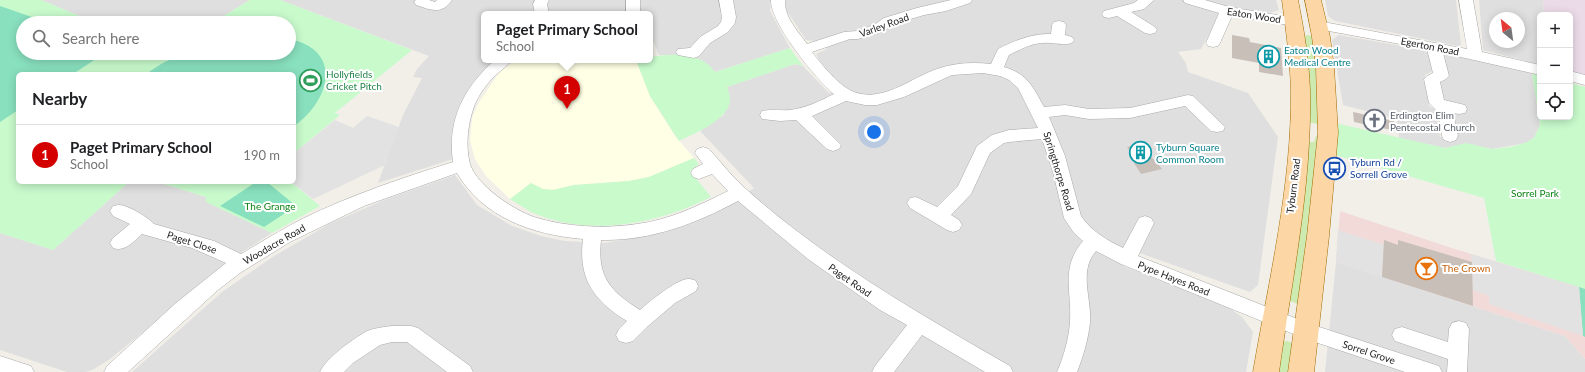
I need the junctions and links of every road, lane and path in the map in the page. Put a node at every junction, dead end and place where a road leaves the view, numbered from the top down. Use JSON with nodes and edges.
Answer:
{"nodes":[{"id":1,"x":445,"y":0,"type":"edge"},
{"id":2,"x":542,"y":0,"type":"edge"},
{"id":3,"x":633,"y":0,"type":"edge"},
{"id":4,"x":726,"y":0,"type":"edge"},
{"id":5,"x":778,"y":0,"type":"edge"},
{"id":6,"x":964,"y":0,"type":"edge"},
{"id":7,"x":1147,"y":0,"type":"edge"},
{"id":8,"x":1190,"y":0,"type":"edge"},
{"id":9,"x":1290,"y":0,"type":"edge"},
{"id":10,"x":1313,"y":0,"type":"edge"},
{"id":11,"x":1466,"y":0,"type":"edge"},
{"id":12,"x":421,"y":2,"type":"dead end"},
{"id":13,"x":541,"y":11,"type":"edge"},
{"id":14,"x":632,"y":11,"type":"edge"},
{"id":15,"x":1227,"y":11,"type":"junction"},
{"id":16,"x":1295,"y":22,"type":"junction"},
{"id":17,"x":1058,"y":25,"type":"dead end"},
{"id":18,"x":1318,"y":25,"type":"junction"},
{"id":19,"x":1150,"y":30,"type":"dead end"},
{"id":20,"x":1213,"y":44,"type":"dead end"},
{"id":21,"x":1434,"y":46,"type":"junction"},
{"id":22,"x":804,"y":50,"type":"junction"},
{"id":23,"x":694,"y":54,"type":"dead end"},
{"id":24,"x":1475,"y":55,"type":"junction"},
{"id":25,"x":500,"y":63,"type":"edge"},
{"id":26,"x":1537,"y":69,"type":"edge"},
{"id":27,"x":996,"y":70,"type":"junction"},
{"id":28,"x":1573,"y":77,"type":"edge"},
{"id":29,"x":1585,"y":80,"type":"edge"},
{"id":30,"x":848,"y":96,"type":"junction"},
{"id":31,"x":1437,"y":103,"type":"junction"},
{"id":32,"x":1459,"y":109,"type":"dead end"},
{"id":33,"x":1039,"y":112,"type":"junction"},
{"id":34,"x":768,"y":115,"type":"dead end"},
{"id":35,"x":801,"y":115,"type":"junction"},
{"id":36,"x":1217,"y":127,"type":"dead end"},
{"id":37,"x":1048,"y":133,"type":"junction"},
{"id":38,"x":1450,"y":136,"type":"dead end"},
{"id":39,"x":833,"y":145,"type":"dead end"},
{"id":40,"x":705,"y":164,"type":"dead end"},
{"id":41,"x":462,"y":165,"type":"junction"},
{"id":42,"x":739,"y":193,"type":"junction"},
{"id":43,"x":916,"y":203,"type":"dead end"},
{"id":44,"x":119,"y":211,"type":"dead end"},
{"id":45,"x":143,"y":223,"type":"junction"},
{"id":46,"x":1144,"y":223,"type":"dead end"},
{"id":47,"x":1080,"y":228,"type":"joint"},
{"id":48,"x":593,"y":233,"type":"junction"},
{"id":49,"x":1094,"y":241,"type":"junction"},
{"id":50,"x":119,"y":243,"type":"dead end"},
{"id":51,"x":1127,"y":259,"type":"junction"},
{"id":52,"x":241,"y":263,"type":"junction"},
{"id":53,"x":689,"y":286,"type":"dead end"},
{"id":54,"x":1274,"y":318,"type":"junction"},
{"id":55,"x":642,"y":320,"type":"junction"},
{"id":56,"x":918,"y":324,"type":"junction"},
{"id":57,"x":1458,"y":329,"type":"dead end"},
{"id":58,"x":1306,"y":331,"type":"junction"},
{"id":59,"x":1402,"y":335,"type":"dead end"},
{"id":60,"x":626,"y":336,"type":"dead end"},
{"id":61,"x":1457,"y":363,"type":"edge"},
{"id":62,"x":0,"y":366,"type":"edge"},
{"id":63,"x":24,"y":372,"type":"edge"},
{"id":64,"x":114,"y":372,"type":"edge"},
{"id":65,"x":330,"y":372,"type":"edge"},
{"id":66,"x":463,"y":372,"type":"edge"},
{"id":67,"x":882,"y":372,"type":"edge"},
{"id":68,"x":1003,"y":372,"type":"edge"},
{"id":69,"x":1067,"y":372,"type":"edge"},
{"id":70,"x":1266,"y":372,"type":"edge"},
{"id":71,"x":1301,"y":372,"type":"edge"},
{"id":72,"x":1432,"y":372,"type":"edge"}],
"edges":[{"from":1,"to":12,"type":"street"},
{"from":2,"to":13,"type":"street"},
{"from":3,"to":14,"type":"street"},
{"from":4,"to":23,"type":"street"},
{"from":5,"to":22,"type":"street"},
{"from":6,"to":22,"type":"street","name":"Varley Road"},
{"from":7,"to":19,"type":"street"},
{"from":8,"to":15,"type":"street","name":"Eaton Wood"},
{"from":9,"to":16,"type":"main road","name":"Tyburn Road"},
{"from":10,"to":18,"type":"main road"},
{"from":11,"to":24,"type":"street"},
{"from":15,"to":16,"type":"street","name":"Eaton Wood"},
{"from":15,"to":20,"type":"street"},
{"from":16,"to":18,"type":"main road"},
{"from":16,"to":54,"type":"main road","name":"Tyburn Road"},
{"from":17,"to":27,"type":"street"},
{"from":18,"to":21,"type":"street","name":"Egerton Road"},
{"from":18,"to":58,"type":"main road"},
{"from":21,"to":24,"type":"street","name":"Egerton Road"},
{"from":21,"to":31,"type":"street"},
{"from":22,"to":30,"type":"street"},
{"from":24,"to":26,"type":"street","name":"Egerton Road"},
{"from":25,"to":41,"type":"street"},
{"from":27,"to":30,"type":"street","name":"Springthorpe Road"},
{"from":27,"to":33,"type":"street","name":"Springthorpe Road"},
{"from":28,"to":29,"type":"street"},
{"from":30,"to":35,"type":"street"},
{"from":31,"to":32,"type":"street"},
{"from":31,"to":38,"type":"street"},
{"from":33,"to":36,"type":"street"},
{"from":33,"to":37,"type":"street","name":"Springthorpe Road"},
{"from":34,"to":35,"type":"street"},
{"from":35,"to":39,"type":"street"},
{"from":37,"to":43,"type":"street"},
{"from":37,"to":47,"type":"street","name":"Springthorpe Road"},
{"from":40,"to":42,"type":"street","name":"Paget Road"},
{"from":41,"to":48,"type":"street"},
{"from":41,"to":52,"type":"street","name":"Woodacre Road"},
{"from":42,"to":48,"type":"street"},
{"from":42,"to":56,"type":"street","name":"Paget Road"},
{"from":44,"to":45,"type":"street","name":"Paget Close"},
{"from":45,"to":50,"type":"street"},
{"from":45,"to":52,"type":"street","name":"Paget Close"},
{"from":46,"to":51,"type":"street"},
{"from":47,"to":49,"type":"street","name":"Pype Hayes Road"},
{"from":48,"to":55,"type":"street"},
{"from":49,"to":51,"type":"street","name":"Pype Hayes Road"},
{"from":49,"to":69,"type":"street"},
{"from":51,"to":54,"type":"street","name":"Pype Hayes Road"},
{"from":52,"to":64,"type":"street","name":"Woodacre Road"},
{"from":53,"to":55,"type":"street"},
{"from":54,"to":58,"type":"street","name":"Pype Hayes Road"},
{"from":54,"to":70,"type":"main road","name":"Tyburn Road"},
{"from":55,"to":60,"type":"street"},
{"from":56,"to":67,"type":"street"},
{"from":56,"to":68,"type":"street","name":"Paget Road"},
{"from":57,"to":61,"type":"street"},
{"from":58,"to":71,"type":"main road"},
{"from":58,"to":72,"type":"street","name":"Sorrel Grove"},
{"from":59,"to":61,"type":"street"},
{"from":62,"to":63,"type":"street"},
{"from":65,"to":66,"type":"street"}]}
